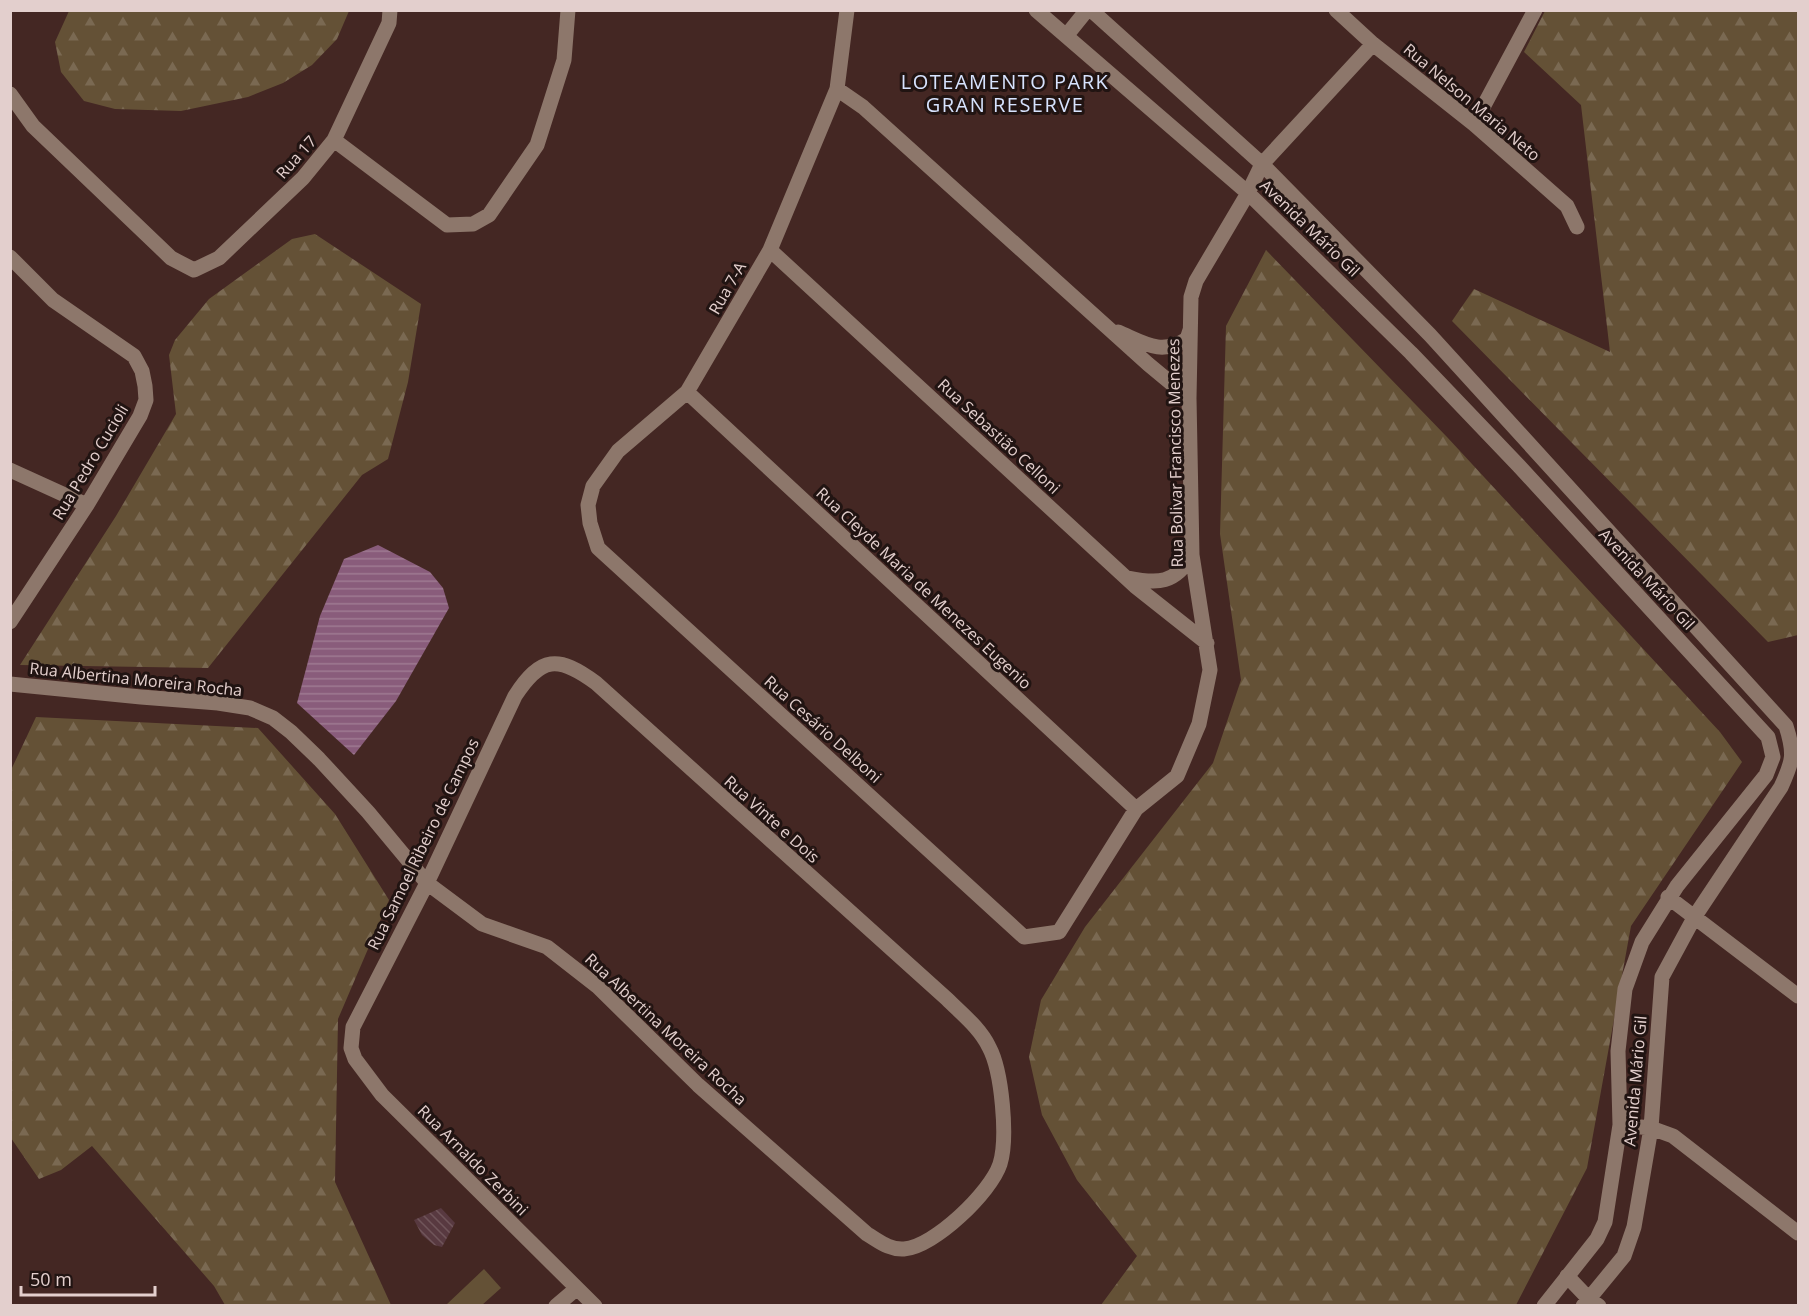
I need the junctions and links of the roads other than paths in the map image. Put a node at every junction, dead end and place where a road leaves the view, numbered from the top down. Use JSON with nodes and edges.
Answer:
{"nodes":[{"id":1,"x":390,"y":10,"type":"edge"},
{"id":2,"x":568,"y":10,"type":"edge"},
{"id":3,"x":847,"y":10,"type":"edge"},
{"id":4,"x":1036,"y":10,"type":"edge"},
{"id":5,"x":1089,"y":10,"type":"edge"},
{"id":6,"x":1336,"y":10,"type":"edge"},
{"id":7,"x":1535,"y":10,"type":"edge"},
{"id":8,"x":1066,"y":36,"type":"junction"},
{"id":9,"x":1373,"y":44,"type":"junction"},
{"id":10,"x":837,"y":89,"type":"junction"},
{"id":11,"x":10,"y":94,"type":"edge"},
{"id":12,"x":1474,"y":124,"type":"junction"},
{"id":13,"x":334,"y":140,"type":"junction"},
{"id":14,"x":1262,"y":164,"type":"junction"},
{"id":15,"x":1248,"y":193,"type":"junction"},
{"id":16,"x":1577,"y":227,"type":"dead end"},
{"id":17,"x":770,"y":250,"type":"junction"},
{"id":18,"x":10,"y":257,"type":"edge"},
{"id":19,"x":1191,"y":327,"type":"junction"},
{"id":20,"x":1107,"y":328,"type":"junction"},
{"id":21,"x":1430,"y":335,"type":"junction"},
{"id":22,"x":1411,"y":353,"type":"junction"},
{"id":23,"x":687,"y":392,"type":"junction"},
{"id":24,"x":1189,"y":398,"type":"junction"},
{"id":25,"x":10,"y":470,"type":"edge"},
{"id":26,"x":87,"y":505,"type":"junction"},
{"id":27,"x":1587,"y":508,"type":"junction"},
{"id":28,"x":1571,"y":523,"type":"junction"},
{"id":29,"x":598,"y":548,"type":"joint"},
{"id":30,"x":1192,"y":555,"type":"junction"},
{"id":31,"x":1125,"y":577,"type":"junction"},
{"id":32,"x":10,"y":622,"type":"edge"},
{"id":33,"x":1698,"y":630,"type":"junction"},
{"id":34,"x":1207,"y":643,"type":"junction"},
{"id":35,"x":1683,"y":644,"type":"junction"},
{"id":36,"x":526,"y":678,"type":"joint"},
{"id":37,"x":10,"y":684,"type":"edge"},
{"id":38,"x":1773,"y":758,"type":"junction"},
{"id":39,"x":1795,"y":766,"type":"edge"},
{"id":40,"x":1136,"y":809,"type":"junction"},
{"id":41,"x":427,"y":883,"type":"junction"},
{"id":42,"x":1668,"y":897,"type":"junction"},
{"id":43,"x":1695,"y":916,"type":"junction"},
{"id":44,"x":1024,"y":937,"type":"joint"},
{"id":45,"x":1798,"y":996,"type":"edge"},
{"id":46,"x":354,"y":1027,"type":"joint"},
{"id":47,"x":982,"y":1035,"type":"joint"},
{"id":48,"x":1620,"y":1125,"type":"junction"},
{"id":49,"x":1651,"y":1128,"type":"junction"},
{"id":50,"x":1798,"y":1233,"type":"edge"},
{"id":51,"x":1568,"y":1276,"type":"junction"},
{"id":52,"x":576,"y":1289,"type":"junction"},
{"id":53,"x":1590,"y":1303,"type":"edge"},
{"id":54,"x":556,"y":1305,"type":"edge"},
{"id":55,"x":595,"y":1305,"type":"edge"},
{"id":56,"x":1544,"y":1305,"type":"edge"}],
"edges":[{"from":1,"to":13,"type":"street","name":"Rua 17"},
{"from":2,"to":13,"type":"street"},
{"from":3,"to":10,"type":"street","name":"Rua 7-A"},
{"from":4,"to":8,"type":"street","name":"Avenida Mário Gil"},
{"from":5,"to":8,"type":"street"},
{"from":5,"to":14,"type":"street","name":"Avenida Mário Gil"},
{"from":6,"to":9,"type":"street","name":"Rua Nelson Maria Neto"},
{"from":7,"to":12,"type":"street"},
{"from":8,"to":15,"type":"street","name":"Avenida Mário Gil"},
{"from":9,"to":12,"type":"street","name":"Rua Nelson Maria Neto"},
{"from":9,"to":14,"type":"street","name":"Rua Bolivar Francisco Menezes"},
{"from":10,"to":17,"type":"street","name":"Rua 7-A"},
{"from":10,"to":20,"type":"street"},
{"from":11,"to":13,"type":"street","name":"Rua 17"},
{"from":12,"to":16,"type":"street","name":"Rua Nelson Maria Neto"},
{"from":14,"to":15,"type":"street","name":"Rua Bolivar Francisco Menezes"},
{"from":14,"to":21,"type":"street","name":"Avenida Mário Gil"},
{"from":15,"to":19,"type":"street","name":"Rua Bolivar Francisco Menezes"},
{"from":15,"to":22,"type":"street","name":"Avenida Mário Gil"},
{"from":17,"to":23,"type":"street","name":"Rua 7-A"},
{"from":17,"to":31,"type":"street","name":"Rua Sebastião Celloni"},
{"from":18,"to":26,"type":"street","name":"Rua Pedro Cucioli"},
{"from":19,"to":20,"type":"street"},
{"from":19,"to":24,"type":"street","name":"Rua Bolivar Francisco Menezes"},
{"from":20,"to":24,"type":"street"},
{"from":21,"to":22,"type":"street"},
{"from":21,"to":27,"type":"street","name":"Avenida Mário Gil"},
{"from":22,"to":28,"type":"street","name":"Avenida Mário Gil"},
{"from":23,"to":29,"type":"street","name":"Rua 7-A"},
{"from":23,"to":40,"type":"street","name":"Rua Cleyde Maria de Menezes Eugenio"},
{"from":24,"to":30,"type":"street","name":"Rua Bolivar Francisco Menezes"},
{"from":25,"to":26,"type":"street"},
{"from":26,"to":32,"type":"street","name":"Rua Pedro Cucioli"},
{"from":27,"to":28,"type":"street"},
{"from":27,"to":33,"type":"street","name":"Avenida Mário Gil"},
{"from":28,"to":35,"type":"street","name":"Avenida Mário Gil"},
{"from":29,"to":44,"type":"street","name":"Rua Cesário Delboni"},
{"from":30,"to":31,"type":"street"},
{"from":30,"to":34,"type":"street","name":"Rua Bolivar Francisco Menezes"},
{"from":31,"to":34,"type":"street","name":"Rua Sebastião Celloni"},
{"from":33,"to":35,"type":"street"},
{"from":33,"to":39,"type":"street","name":"Avenida Mário Gil"},
{"from":34,"to":40,"type":"street","name":"Rua Bolivar Francisco Menezes"},
{"from":35,"to":38,"type":"street","name":"Avenida Mário Gil"},
{"from":36,"to":41,"type":"street","name":"Rua Samoel Ribeiro de Campos"},
{"from":36,"to":47,"type":"street","name":"Rua Vinte e Dois"},
{"from":37,"to":41,"type":"street","name":"Rua Albertina Moreira Rocha"},
{"from":38,"to":39,"type":"street"},
{"from":38,"to":42,"type":"street","name":"Avenida Mário Gil"},
{"from":39,"to":43,"type":"street","name":"Avenida Mário Gil"},
{"from":40,"to":44,"type":"street","name":"Rua Bolivar Francisco Menezes"},
{"from":41,"to":46,"type":"street","name":"Rua Samoel Ribeiro de Campos"},
{"from":41,"to":47,"type":"street","name":"Rua Albertina Moreira Rocha"},
{"from":42,"to":43,"type":"street"},
{"from":42,"to":48,"type":"street","name":"Avenida Mário Gil"},
{"from":43,"to":45,"type":"street"},
{"from":43,"to":49,"type":"street","name":"Avenida Mário Gil"},
{"from":46,"to":52,"type":"street","name":"Rua Arnaldo Zerbini"},
{"from":48,"to":49,"type":"street"},
{"from":48,"to":51,"type":"street","name":"Avenida Mário Gil"},
{"from":49,"to":50,"type":"street"},
{"from":49,"to":53,"type":"street","name":"Avenida Mário Gil"},
{"from":51,"to":53,"type":"street"},
{"from":51,"to":56,"type":"street","name":"Avenida Mário Gil"},
{"from":52,"to":54,"type":"street"},
{"from":52,"to":55,"type":"street","name":"Rua Arnaldo Zerbini"}]}
